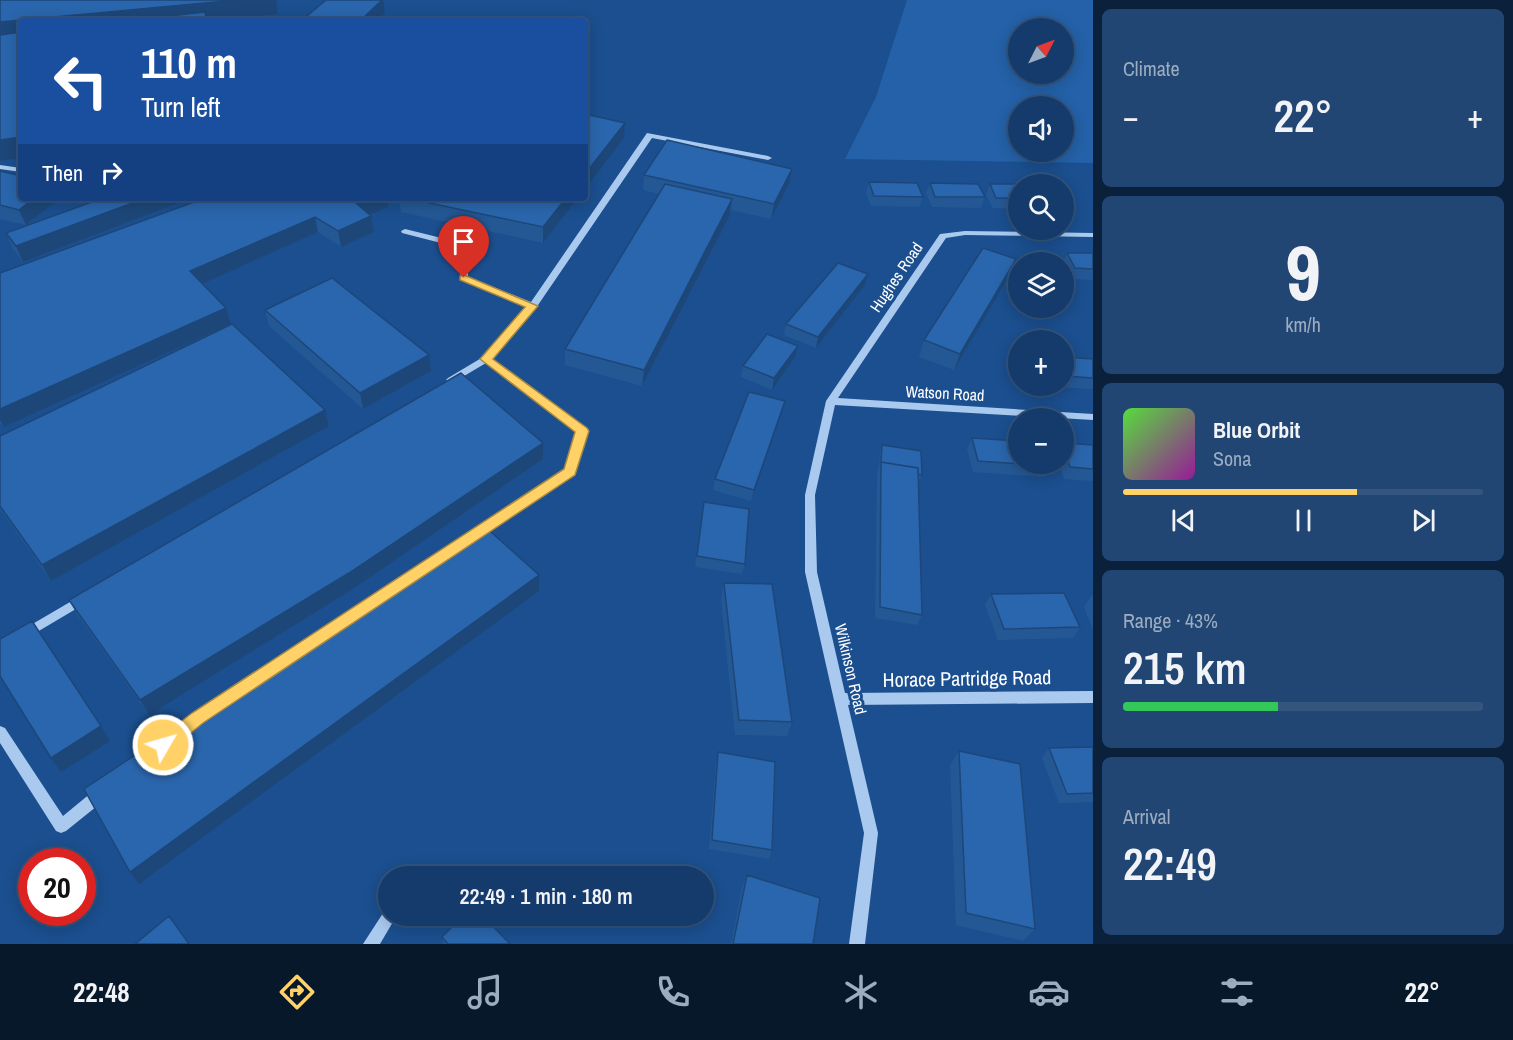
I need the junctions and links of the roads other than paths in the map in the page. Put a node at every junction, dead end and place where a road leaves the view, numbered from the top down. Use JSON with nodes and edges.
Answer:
{"nodes":[{"id":1,"x":768,"y":158,"type":"dead end"},
{"id":2,"x":0,"y":167,"type":"edge"},
{"id":3,"x":18,"y":170,"type":"edge"},
{"id":4,"x":405,"y":231,"type":"dead end"},
{"id":5,"x":1093,"y":235,"type":"edge"},
{"id":6,"x":533,"y":306,"type":"junction"},
{"id":7,"x":486,"y":359,"type":"junction"},
{"id":8,"x":445,"y":383,"type":"edge"},
{"id":9,"x":831,"y":401,"type":"junction"},
{"id":10,"x":1093,"y":417,"type":"edge"},
{"id":11,"x":462,"y":543,"type":"edge"},
{"id":12,"x":91,"y":594,"type":"edge"},
{"id":13,"x":0,"y":649,"type":"edge"},
{"id":14,"x":1093,"y":697,"type":"edge"},
{"id":15,"x":841,"y":699,"type":"junction"},
{"id":16,"x":0,"y":732,"type":"edge"},
{"id":17,"x":116,"y":783,"type":"edge"},
{"id":18,"x":382,"y":926,"type":"edge"},
{"id":19,"x":370,"y":944,"type":"edge"},
{"id":20,"x":857,"y":944,"type":"edge"}],
"edges":[{"from":1,"to":6,"type":"street"},
{"from":2,"to":3,"type":"street"},
{"from":4,"to":6,"type":"street"},
{"from":5,"to":9,"type":"street","name":"Hughes Road"},
{"from":6,"to":7,"type":"street"},
{"from":7,"to":8,"type":"street"},
{"from":7,"to":11,"type":"street"},
{"from":9,"to":10,"type":"street","name":"Watson Road"},
{"from":9,"to":15,"type":"street","name":"Wilkinson Road"},
{"from":12,"to":13,"type":"street"},
{"from":14,"to":15,"type":"street","name":"Horace Partridge Road"},
{"from":15,"to":20,"type":"street","name":"Wilkinson Road"},
{"from":16,"to":17,"type":"street"},
{"from":18,"to":19,"type":"street"}]}
